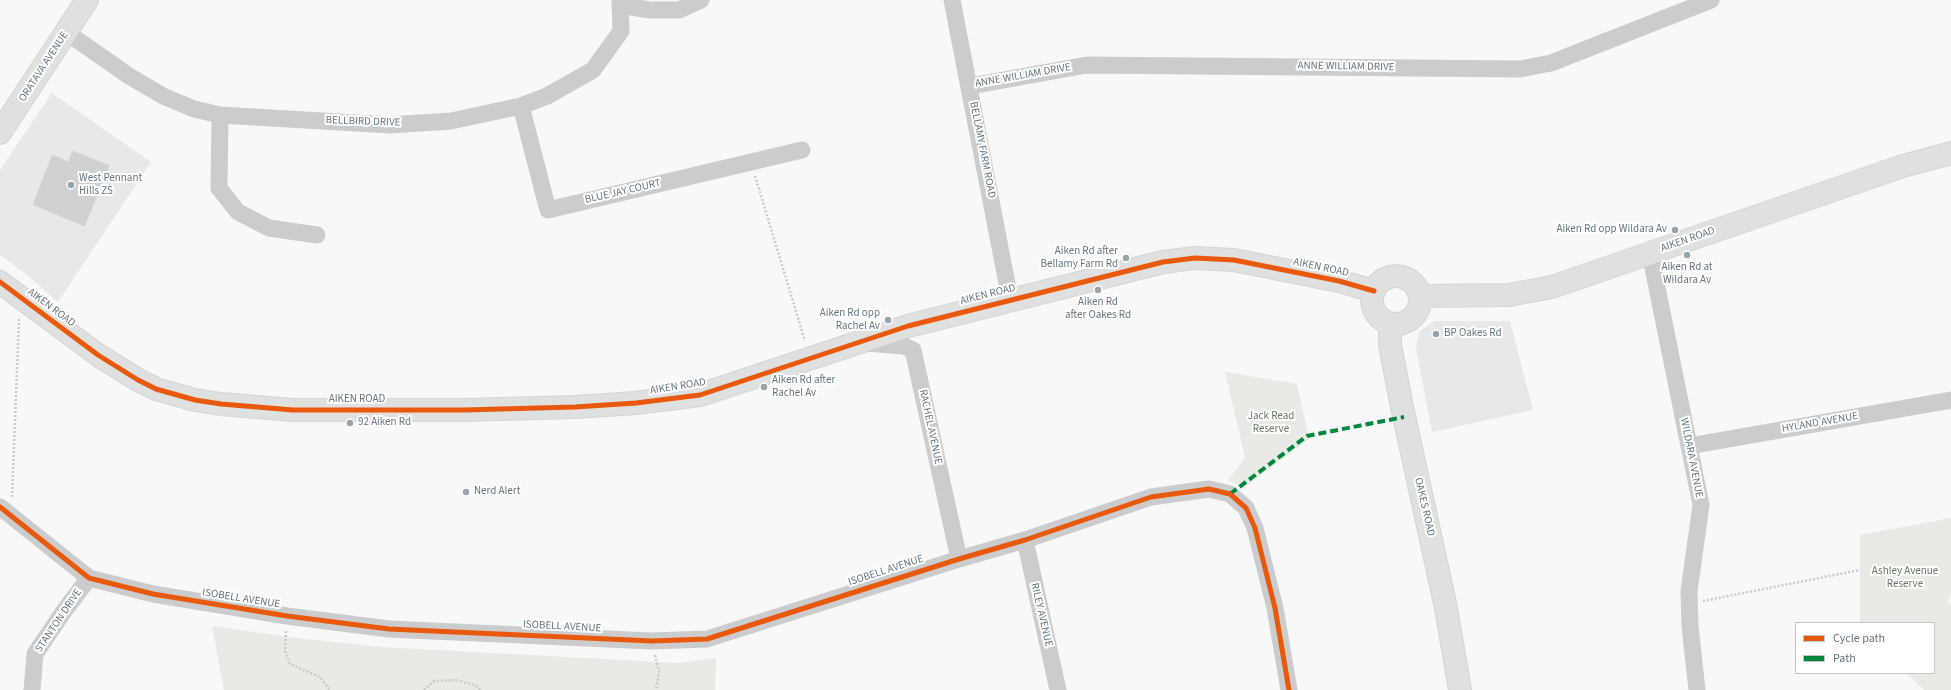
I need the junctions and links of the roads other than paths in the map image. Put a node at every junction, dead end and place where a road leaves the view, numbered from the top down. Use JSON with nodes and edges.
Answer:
{"nodes":[{"id":1,"x":87,"y":0,"type":"edge"},
{"id":2,"x":701,"y":0,"type":"edge"},
{"id":3,"x":952,"y":0,"type":"edge"},
{"id":4,"x":1711,"y":0,"type":"edge"},
{"id":5,"x":620,"y":3,"type":"edge"},
{"id":6,"x":66,"y":32,"type":"junction"},
{"id":7,"x":970,"y":86,"type":"junction"},
{"id":8,"x":521,"y":106,"type":"junction"},
{"id":9,"x":220,"y":115,"type":"junction"},
{"id":10,"x":0,"y":133,"type":"edge"},
{"id":11,"x":802,"y":150,"type":"dead end"},
{"id":12,"x":1951,"y":153,"type":"edge"},
{"id":13,"x":317,"y":235,"type":"dead end"},
{"id":14,"x":1650,"y":253,"type":"junction"},
{"id":15,"x":0,"y":282,"type":"edge"},
{"id":16,"x":1374,"y":291,"type":"junction"},
{"id":17,"x":1420,"y":296,"type":"junction"},
{"id":18,"x":1010,"y":300,"type":"junction"},
{"id":19,"x":1390,"y":324,"type":"junction"},
{"id":20,"x":858,"y":342,"type":"junction"},
{"id":21,"x":1951,"y":400,"type":"edge"},
{"id":22,"x":1689,"y":446,"type":"junction"},
{"id":23,"x":6,"y":511,"type":"edge"},
{"id":24,"x":1025,"y":540,"type":"junction"},
{"id":25,"x":959,"y":558,"type":"junction"},
{"id":26,"x":89,"y":578,"type":"junction"},
{"id":27,"x":32,"y":690,"type":"edge"},
{"id":28,"x":1058,"y":690,"type":"edge"},
{"id":29,"x":1289,"y":690,"type":"edge"},
{"id":30,"x":1460,"y":690,"type":"edge"},
{"id":31,"x":1697,"y":690,"type":"edge"}],
"edges":[{"from":1,"to":6,"type":"street","name":"ORATAVA AVENUE"},
{"from":2,"to":5,"type":"street"},
{"from":3,"to":7,"type":"street","name":"BELLAMY FARM ROAD"},
{"from":4,"to":7,"type":"street","name":"ANNE WILLIAM DRIVE"},
{"from":5,"to":8,"type":"street","name":"BELLBIRD DRIVE"},
{"from":6,"to":9,"type":"street","name":"BELLBIRD DRIVE"},
{"from":6,"to":10,"type":"street","name":"ORATAVA AVENUE"},
{"from":7,"to":18,"type":"street","name":"BELLAMY FARM ROAD"},
{"from":8,"to":9,"type":"street","name":"BELLBIRD DRIVE"},
{"from":8,"to":11,"type":"street","name":"BLUE JAY COURT"},
{"from":9,"to":13,"type":"street"},
{"from":12,"to":14,"type":"street","name":"AIKEN ROAD"},
{"from":14,"to":17,"type":"street","name":"AIKEN ROAD"},
{"from":14,"to":22,"type":"street","name":"WILDARA AVENUE"},
{"from":15,"to":20,"type":"street","name":"AIKEN ROAD"},
{"from":16,"to":17,"type":"street"},
{"from":16,"to":18,"type":"street","name":"AIKEN ROAD"},
{"from":16,"to":19,"type":"street"},
{"from":17,"to":19,"type":"street"},
{"from":18,"to":20,"type":"street","name":"AIKEN ROAD"},
{"from":19,"to":30,"type":"street","name":"OAKES ROAD"},
{"from":20,"to":25,"type":"street","name":"RACHEL AVENUE"},
{"from":21,"to":22,"type":"street","name":"HYLAND AVENUE"},
{"from":22,"to":31,"type":"street","name":"WILDARA AVENUE"},
{"from":23,"to":26,"type":"street"},
{"from":24,"to":25,"type":"street","name":"ISOBELL AVENUE"},
{"from":24,"to":28,"type":"street","name":"RILEY AVENUE"},
{"from":24,"to":29,"type":"street","name":"ISOBELL AVENUE"},
{"from":25,"to":26,"type":"street","name":"ISOBELL AVENUE"},
{"from":26,"to":27,"type":"street","name":"STANTON DRIVE"}]}
